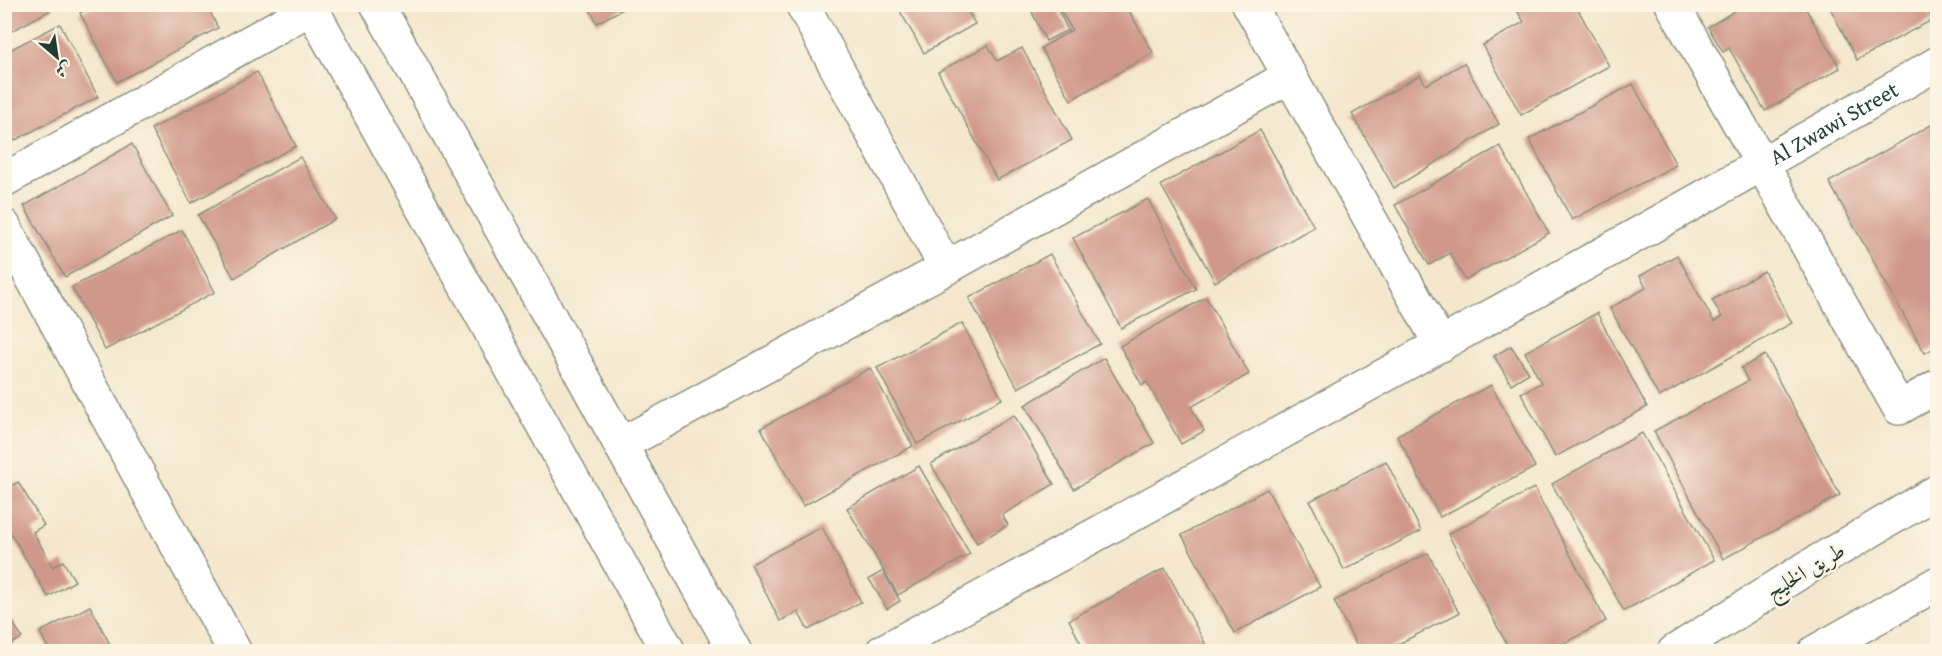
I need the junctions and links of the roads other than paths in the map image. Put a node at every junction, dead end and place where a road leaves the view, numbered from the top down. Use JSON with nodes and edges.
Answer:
{"nodes":[{"id":1,"x":377,"y":4,"type":"edge"},
{"id":2,"x":802,"y":4,"type":"edge"},
{"id":3,"x":1249,"y":4,"type":"edge"},
{"id":4,"x":1672,"y":4,"type":"edge"},
{"id":5,"x":310,"y":6,"type":"edge"},
{"id":6,"x":1938,"y":63,"type":"edge"},
{"id":7,"x":1290,"y":76,"type":"junction"},
{"id":8,"x":1761,"y":165,"type":"junction"},
{"id":9,"x":4,"y":180,"type":"edge"},
{"id":10,"x":4,"y":226,"type":"edge"},
{"id":11,"x":946,"y":268,"type":"junction"},
{"id":12,"x":1441,"y":345,"type":"junction"},
{"id":13,"x":1938,"y":386,"type":"edge"},
{"id":14,"x":620,"y":444,"type":"junction"},
{"id":15,"x":1938,"y":491,"type":"edge"},
{"id":16,"x":1938,"y":584,"type":"edge"},
{"id":17,"x":235,"y":651,"type":"edge"},
{"id":18,"x":669,"y":651,"type":"edge"},
{"id":19,"x":735,"y":651,"type":"edge"},
{"id":20,"x":882,"y":651,"type":"edge"},
{"id":21,"x":1674,"y":651,"type":"edge"},
{"id":22,"x":1815,"y":651,"type":"edge"}],
"edges":[{"from":1,"to":14,"type":"street"},
{"from":2,"to":11,"type":"street"},
{"from":3,"to":7,"type":"street"},
{"from":4,"to":8,"type":"street"},
{"from":5,"to":9,"type":"street"},
{"from":5,"to":18,"type":"street"},
{"from":6,"to":8,"type":"street","name":"Al Zwawi Street"},
{"from":7,"to":11,"type":"street"},
{"from":7,"to":12,"type":"street"},
{"from":8,"to":12,"type":"street","name":"Al Zwawi Street"},
{"from":8,"to":13,"type":"street"},
{"from":10,"to":17,"type":"street"},
{"from":11,"to":14,"type":"street"},
{"from":12,"to":20,"type":"street","name":"Al Zwawi Street"},
{"from":14,"to":19,"type":"street"},
{"from":15,"to":21,"type":"street","name":"طريق الخليج"},
{"from":16,"to":22,"type":"street"}]}
